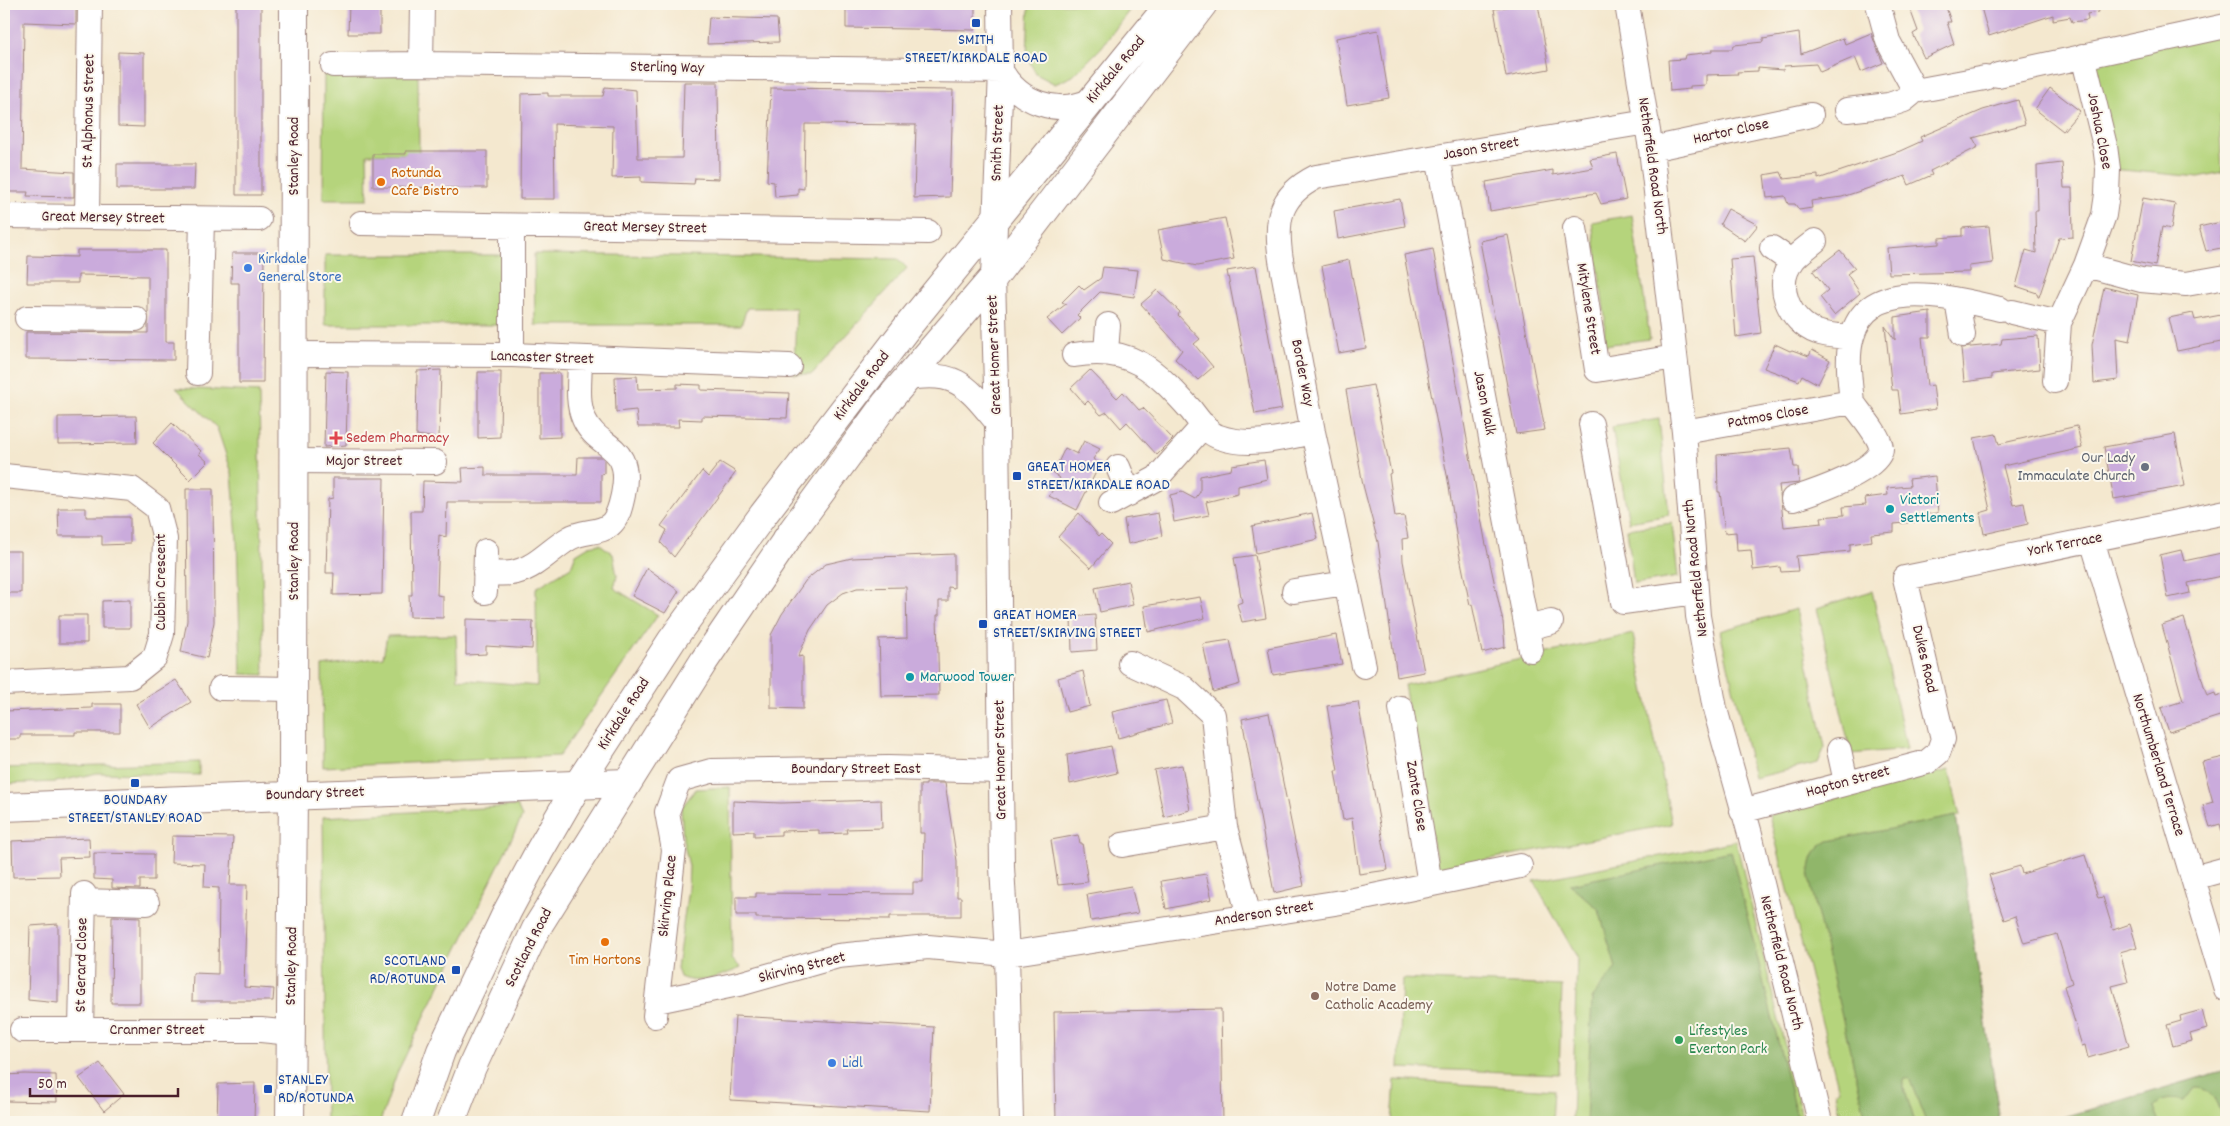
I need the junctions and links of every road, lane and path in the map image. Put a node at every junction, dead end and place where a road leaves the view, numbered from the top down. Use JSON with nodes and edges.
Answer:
{"nodes":[{"id":1,"x":90,"y":4,"type":"edge"},
{"id":2,"x":294,"y":4,"type":"edge"},
{"id":3,"x":422,"y":4,"type":"edge"},
{"id":4,"x":1000,"y":4,"type":"edge"},
{"id":5,"x":1170,"y":4,"type":"edge"},
{"id":6,"x":1203,"y":4,"type":"edge"},
{"id":7,"x":1627,"y":4,"type":"edge"},
{"id":8,"x":1878,"y":4,"type":"edge"},
{"id":9,"x":2226,"y":26,"type":"edge"},
{"id":10,"x":2083,"y":56,"type":"junction"},
{"id":11,"x":421,"y":64,"type":"junction"},
{"id":12,"x":332,"y":65,"type":"dead end"},
{"id":13,"x":1001,"y":71,"type":"junction"},
{"id":14,"x":1915,"y":91,"type":"junction"},
{"id":15,"x":1090,"y":101,"type":"junction"},
{"id":16,"x":1847,"y":110,"type":"dead end"},
{"id":17,"x":1811,"y":115,"type":"dead end"},
{"id":18,"x":1647,"y":122,"type":"junction"},
{"id":19,"x":1651,"y":149,"type":"junction"},
{"id":20,"x":1438,"y":157,"type":"junction"},
{"id":21,"x":1316,"y":177,"type":"joint"},
{"id":22,"x":4,"y":216,"type":"edge"},
{"id":23,"x":996,"y":216,"type":"junction"},
{"id":24,"x":88,"y":217,"type":"junction"},
{"id":25,"x":259,"y":219,"type":"dead end"},
{"id":26,"x":202,"y":220,"type":"junction"},
{"id":27,"x":361,"y":223,"type":"dead end"},
{"id":28,"x":512,"y":226,"type":"junction"},
{"id":29,"x":1575,"y":228,"type":"dead end"},
{"id":30,"x":928,"y":232,"type":"dead end"},
{"id":31,"x":1815,"y":241,"type":"dead end"},
{"id":32,"x":1772,"y":248,"type":"dead end"},
{"id":33,"x":1792,"y":262,"type":"junction"},
{"id":34,"x":2086,"y":265,"type":"junction"},
{"id":35,"x":2226,"y":277,"type":"edge"},
{"id":36,"x":993,"y":278,"type":"junction"},
{"id":37,"x":1957,"y":300,"type":"junction"},
{"id":38,"x":27,"y":318,"type":"dead end"},
{"id":39,"x":136,"y":319,"type":"dead end"},
{"id":40,"x":2059,"y":323,"type":"junction"},
{"id":41,"x":1108,"y":325,"type":"dead end"},
{"id":42,"x":1963,"y":335,"type":"dead end"},
{"id":43,"x":1852,"y":337,"type":"junction"},
{"id":44,"x":1106,"y":352,"type":"junction"},
{"id":45,"x":294,"y":354,"type":"junction"},
{"id":46,"x":1074,"y":355,"type":"dead end"},
{"id":47,"x":512,"y":356,"type":"junction"},
{"id":48,"x":1675,"y":357,"type":"junction"},
{"id":49,"x":580,"y":359,"type":"junction"},
{"id":50,"x":789,"y":366,"type":"dead end"},
{"id":51,"x":198,"y":373,"type":"dead end"},
{"id":52,"x":905,"y":379,"type":"junction"},
{"id":53,"x":2055,"y":380,"type":"dead end"},
{"id":54,"x":1852,"y":402,"type":"junction"},
{"id":55,"x":997,"y":422,"type":"junction"},
{"id":56,"x":1592,"y":424,"type":"dead end"},
{"id":57,"x":1204,"y":425,"type":"junction"},
{"id":58,"x":1313,"y":432,"type":"junction"},
{"id":59,"x":1684,"y":432,"type":"junction"},
{"id":60,"x":294,"y":461,"type":"junction"},
{"id":61,"x":434,"y":462,"type":"dead end"},
{"id":62,"x":1118,"y":468,"type":"dead end"},
{"id":63,"x":4,"y":476,"type":"edge"},
{"id":64,"x":1793,"y":499,"type":"dead end"},
{"id":65,"x":2226,"y":512,"type":"edge"},
{"id":66,"x":2092,"y":540,"type":"junction"},
{"id":67,"x":485,"y":572,"type":"dead end"},
{"id":68,"x":1905,"y":578,"type":"joint"},
{"id":69,"x":1346,"y":583,"type":"junction"},
{"id":70,"x":1294,"y":591,"type":"dead end"},
{"id":71,"x":1695,"y":592,"type":"junction"},
{"id":72,"x":1551,"y":622,"type":"dead end"},
{"id":73,"x":1130,"y":663,"type":"dead end"},
{"id":74,"x":1364,"y":666,"type":"dead end"},
{"id":75,"x":4,"y":683,"type":"edge"},
{"id":76,"x":221,"y":688,"type":"dead end"},
{"id":77,"x":294,"y":689,"type":"junction"},
{"id":78,"x":1402,"y":708,"type":"dead end"},
{"id":79,"x":1943,"y":739,"type":"joint"},
{"id":80,"x":1839,"y":750,"type":"dead end"},
{"id":81,"x":711,"y":771,"type":"joint"},
{"id":82,"x":1001,"y":771,"type":"junction"},
{"id":83,"x":1846,"y":782,"type":"junction"},
{"id":84,"x":626,"y":783,"type":"junction"},
{"id":85,"x":577,"y":786,"type":"junction"},
{"id":86,"x":294,"y":795,"type":"junction"},
{"id":87,"x":4,"y":806,"type":"edge"},
{"id":88,"x":1742,"y":810,"type":"junction"},
{"id":89,"x":1225,"y":827,"type":"junction"},
{"id":90,"x":1122,"y":845,"type":"dead end"},
{"id":91,"x":1520,"y":866,"type":"dead end"},
{"id":92,"x":2226,"y":869,"type":"edge"},
{"id":93,"x":2193,"y":878,"type":"junction"},
{"id":94,"x":1430,"y":884,"type":"junction"},
{"id":95,"x":147,"y":903,"type":"dead end"},
{"id":96,"x":1248,"y":916,"type":"junction"},
{"id":97,"x":1007,"y":954,"type":"junction"},
{"id":98,"x":2226,"y":989,"type":"edge"},
{"id":99,"x":656,"y":1009,"type":"joint"},
{"id":100,"x":81,"y":1029,"type":"junction"},
{"id":101,"x":22,"y":1030,"type":"dead end"},
{"id":102,"x":291,"y":1033,"type":"junction"},
{"id":103,"x":291,"y":1121,"type":"edge"},
{"id":104,"x":416,"y":1122,"type":"edge"},
{"id":105,"x":451,"y":1122,"type":"edge"},
{"id":106,"x":1011,"y":1122,"type":"edge"},
{"id":107,"x":1820,"y":1122,"type":"edge"}],
"edges":[{"from":1,"to":24,"type":"street","name":"St Alphonus Street"},
{"from":2,"to":45,"type":"main road","name":"Stanley Road"},
{"from":3,"to":11,"type":"street"},
{"from":4,"to":13,"type":"street","name":"Smith Street"},
{"from":5,"to":15,"type":"main road","name":"Kirkdale Road"},
{"from":6,"to":36,"type":"main road","name":"Kirkdale Road"},
{"from":7,"to":18,"type":"street","name":"Netherfield Road North"},
{"from":8,"to":14,"type":"street"},
{"from":9,"to":10,"type":"street"},
{"from":10,"to":14,"type":"street"},
{"from":10,"to":34,"type":"street","name":"Joshua Close"},
{"from":11,"to":12,"type":"street","name":"Sterling Way"},
{"from":11,"to":13,"type":"street","name":"Sterling Way"},
{"from":13,"to":15,"type":"street","name":"Smith Street"},
{"from":13,"to":23,"type":"street","name":"Smith Street"},
{"from":14,"to":16,"type":"street"},
{"from":15,"to":23,"type":"main road","name":"Kirkdale Road"},
{"from":17,"to":19,"type":"street","name":"Hartor Close"},
{"from":18,"to":19,"type":"street","name":"Netherfield Road North"},
{"from":18,"to":20,"type":"street","name":"Jason Street"},
{"from":19,"to":48,"type":"street","name":"Netherfield Road North"},
{"from":20,"to":21,"type":"street","name":"Jason Street"},
{"from":20,"to":72,"type":"street","name":"Jason Walk"},
{"from":21,"to":58,"type":"street","name":"Border Way"},
{"from":22,"to":24,"type":"street","name":"Great Mersey Street"},
{"from":23,"to":36,"type":"street","name":"Smith Street"},
{"from":23,"to":85,"type":"main road","name":"Kirkdale Road"},
{"from":24,"to":26,"type":"street","name":"Great Mersey Street"},
{"from":25,"to":26,"type":"street","name":"Great Mersey Street"},
{"from":26,"to":51,"type":"street"},
{"from":27,"to":28,"type":"street","name":"Great Mersey Street"},
{"from":28,"to":30,"type":"street","name":"Great Mersey Street"},
{"from":28,"to":47,"type":"street"},
{"from":29,"to":48,"type":"street","name":"Mitylene Street"},
{"from":31,"to":33,"type":"street"},
{"from":32,"to":33,"type":"street"},
{"from":33,"to":43,"type":"street"},
{"from":34,"to":35,"type":"street"},
{"from":34,"to":40,"type":"street","name":"Joshua Close"},
{"from":36,"to":52,"type":"main road","name":"Kirkdale Road"},
{"from":36,"to":55,"type":"street","name":"Great Homer Street"},
{"from":37,"to":40,"type":"street"},
{"from":37,"to":42,"type":"street"},
{"from":37,"to":43,"type":"street"},
{"from":38,"to":39,"type":"street"},
{"from":40,"to":53,"type":"street","name":"Joshua Close"},
{"from":41,"to":44,"type":"street"},
{"from":43,"to":54,"type":"street"},
{"from":44,"to":46,"type":"street"},
{"from":44,"to":57,"type":"street"},
{"from":45,"to":47,"type":"street","name":"Lancaster Street"},
{"from":45,"to":60,"type":"main road","name":"Stanley Road"},
{"from":47,"to":49,"type":"street","name":"Lancaster Street"},
{"from":48,"to":59,"type":"street","name":"Netherfield Road North"},
{"from":49,"to":50,"type":"street","name":"Lancaster Street"},
{"from":49,"to":67,"type":"street"},
{"from":52,"to":55,"type":"street"},
{"from":52,"to":84,"type":"main road","name":"Kirkdale Road"},
{"from":54,"to":59,"type":"street","name":"Patmos Close"},
{"from":54,"to":64,"type":"street"},
{"from":55,"to":82,"type":"street","name":"Great Homer Street"},
{"from":56,"to":71,"type":"street"},
{"from":57,"to":58,"type":"street"},
{"from":57,"to":62,"type":"street"},
{"from":58,"to":69,"type":"street","name":"Border Way"},
{"from":59,"to":71,"type":"street","name":"Netherfield Road North"},
{"from":60,"to":61,"type":"street","name":"Major Street"},
{"from":60,"to":77,"type":"main road","name":"Stanley Road"},
{"from":63,"to":75,"type":"street","name":"Cubbin Crescent"},
{"from":65,"to":66,"type":"street","name":"York Terrace"},
{"from":66,"to":68,"type":"street","name":"York Terrace"},
{"from":66,"to":93,"type":"street","name":"Northumberland Terrace"},
{"from":68,"to":79,"type":"street","name":"Dukes Road"},
{"from":69,"to":70,"type":"street"},
{"from":69,"to":74,"type":"street","name":"Border Way"},
{"from":71,"to":88,"type":"street","name":"Netherfield Road North"},
{"from":73,"to":89,"type":"street"},
{"from":76,"to":77,"type":"street"},
{"from":77,"to":86,"type":"main road","name":"Stanley Road"},
{"from":78,"to":94,"type":"street","name":"Zante Close"},
{"from":79,"to":83,"type":"street","name":"Hapton Street"},
{"from":80,"to":83,"type":"street"},
{"from":81,"to":82,"type":"street","name":"Boundary Street East"},
{"from":81,"to":99,"type":"street","name":"Skirving Place"},
{"from":82,"to":97,"type":"street","name":"Great Homer Street"},
{"from":83,"to":88,"type":"street","name":"Hapton Street"},
{"from":84,"to":85,"type":"main road","name":"Boundary Street"},
{"from":84,"to":105,"type":"main road","name":"Scotland Road"},
{"from":85,"to":86,"type":"main road","name":"Boundary Street"},
{"from":85,"to":104,"type":"main road"},
{"from":86,"to":87,"type":"main road","name":"Boundary Street"},
{"from":86,"to":102,"type":"main road","name":"Stanley Road"},
{"from":88,"to":107,"type":"street","name":"Netherfield Road North"},
{"from":89,"to":90,"type":"street"},
{"from":89,"to":96,"type":"street"},
{"from":91,"to":94,"type":"street","name":"Anderson Street"},
{"from":92,"to":93,"type":"street"},
{"from":93,"to":98,"type":"street","name":"Northumberland Terrace"},
{"from":94,"to":96,"type":"street","name":"Anderson Street"},
{"from":95,"to":100,"type":"street","name":"St Gerard Close"},
{"from":96,"to":97,"type":"street","name":"Anderson Street"},
{"from":97,"to":99,"type":"street","name":"Skirving Street"},
{"from":97,"to":106,"type":"street","name":"Great Homer Street"},
{"from":100,"to":101,"type":"street","name":"Cranmer Street"},
{"from":100,"to":102,"type":"street","name":"Cranmer Street"},
{"from":102,"to":103,"type":"main road","name":"Stanley Road"}]}
